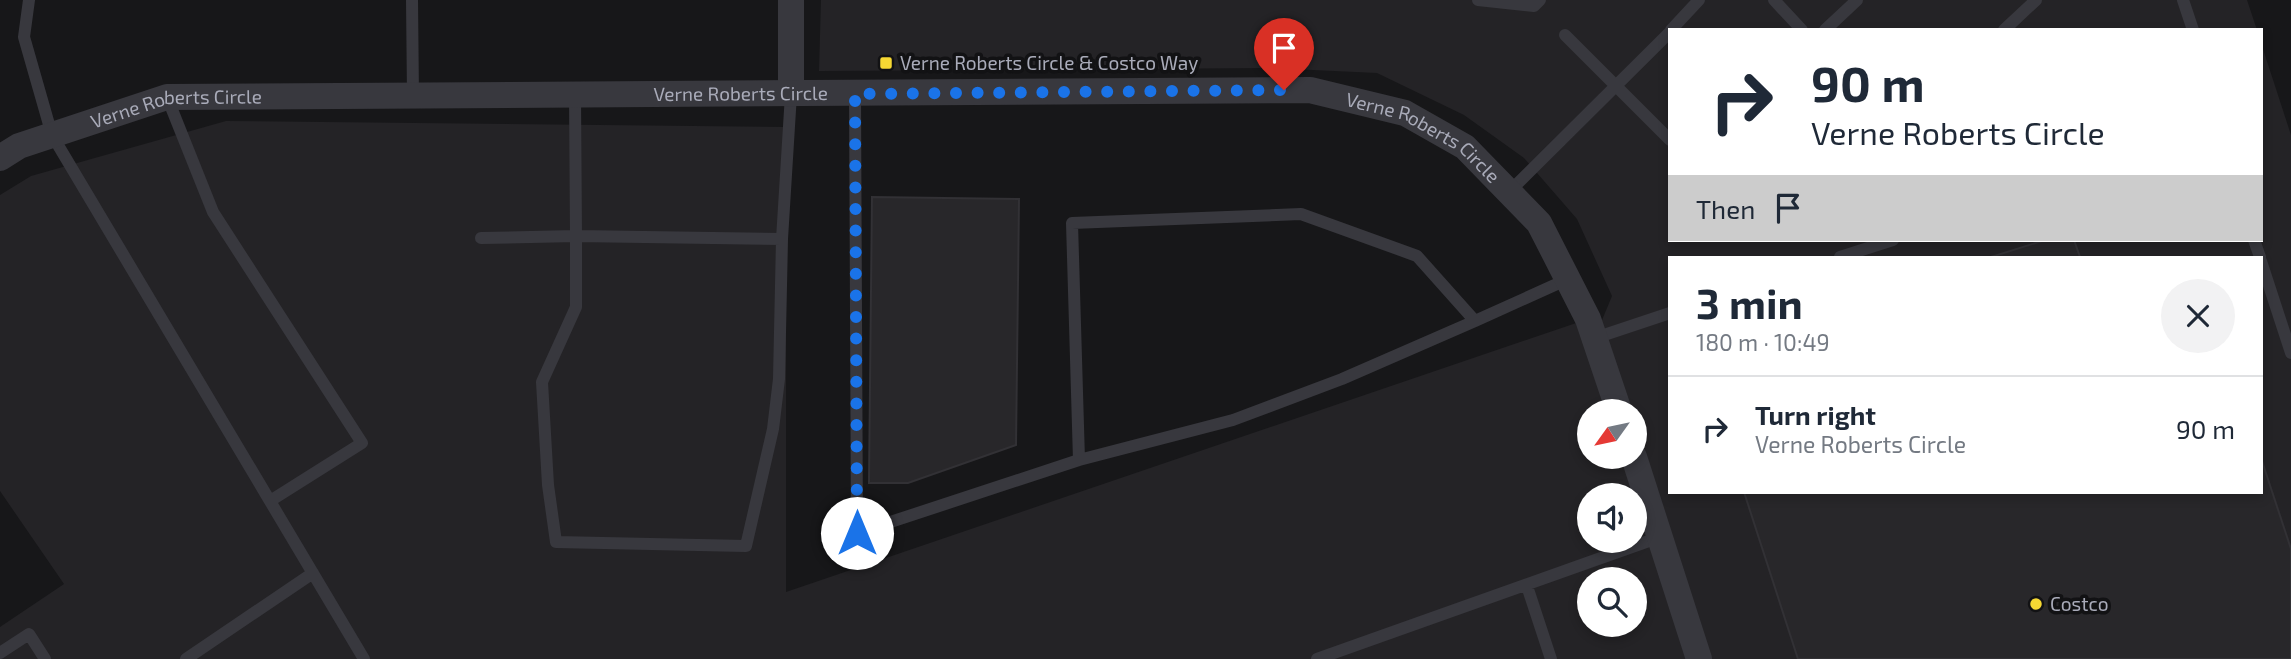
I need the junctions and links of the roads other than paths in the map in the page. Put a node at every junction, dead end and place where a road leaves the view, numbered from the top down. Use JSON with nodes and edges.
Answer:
{"nodes":[{"id":1,"x":29,"y":0,"type":"edge"},
{"id":2,"x":412,"y":0,"type":"edge"},
{"id":3,"x":792,"y":0,"type":"edge"},
{"id":4,"x":1478,"y":0,"type":"edge"},
{"id":5,"x":1540,"y":0,"type":"edge"},
{"id":6,"x":1699,"y":0,"type":"edge"},
{"id":7,"x":1774,"y":0,"type":"edge"},
{"id":8,"x":1857,"y":0,"type":"edge"},
{"id":9,"x":2036,"y":0,"type":"edge"},
{"id":10,"x":2183,"y":0,"type":"edge"},
{"id":11,"x":1673,"y":28,"type":"edge"},
{"id":12,"x":1800,"y":28,"type":"edge"},
{"id":13,"x":1827,"y":28,"type":"edge"},
{"id":14,"x":2006,"y":28,"type":"edge"},
{"id":15,"x":2192,"y":28,"type":"edge"},
{"id":16,"x":1668,"y":33,"type":"edge"},
{"id":17,"x":1565,"y":35,"type":"dead end"},
{"id":18,"x":1616,"y":86,"type":"junction"},
{"id":19,"x":792,"y":94,"type":"junction"},
{"id":20,"x":855,"y":94,"type":"junction"},
{"id":21,"x":575,"y":95,"type":"junction"},
{"id":22,"x":413,"y":96,"type":"junction"},
{"id":23,"x":167,"y":97,"type":"junction"},
{"id":24,"x":52,"y":135,"type":"junction"},
{"id":25,"x":1668,"y":138,"type":"edge"},
{"id":26,"x":0,"y":158,"type":"edge"},
{"id":27,"x":1509,"y":192,"type":"junction"},
{"id":28,"x":576,"y":236,"type":"junction"},
{"id":29,"x":481,"y":238,"type":"dead end"},
{"id":30,"x":782,"y":239,"type":"junction"},
{"id":31,"x":1887,"y":242,"type":"edge"},
{"id":32,"x":1843,"y":256,"type":"edge"},
{"id":33,"x":2263,"y":268,"type":"edge"},
{"id":34,"x":1568,"y":279,"type":"junction"},
{"id":35,"x":1668,"y":314,"type":"edge"},
{"id":36,"x":1475,"y":321,"type":"junction"},
{"id":37,"x":1595,"y":338,"type":"junction"},
{"id":38,"x":2291,"y":353,"type":"edge"},
{"id":39,"x":1615,"y":399,"type":"edge"},
{"id":40,"x":1079,"y":460,"type":"junction"},
{"id":41,"x":1638,"y":469,"type":"edge"},
{"id":42,"x":270,"y":501,"type":"junction"},
{"id":43,"x":1660,"y":537,"type":"junction"},
{"id":44,"x":313,"y":573,"type":"junction"},
{"id":45,"x":1527,"y":586,"type":"junction"},
{"id":46,"x":0,"y":653,"type":"edge"},
{"id":47,"x":45,"y":659,"type":"edge"},
{"id":48,"x":186,"y":659,"type":"edge"},
{"id":49,"x":364,"y":659,"type":"edge"},
{"id":50,"x":1317,"y":659,"type":"edge"},
{"id":51,"x":1551,"y":659,"type":"edge"},
{"id":52,"x":1699,"y":659,"type":"edge"}],
"edges":[{"from":1,"to":24,"type":"lane"},
{"from":2,"to":22,"type":"lane"},
{"from":3,"to":19,"type":"street"},
{"from":4,"to":5,"type":"lane"},
{"from":6,"to":11,"type":"lane"},
{"from":7,"to":12,"type":"lane"},
{"from":8,"to":13,"type":"lane"},
{"from":9,"to":14,"type":"lane"},
{"from":10,"to":15,"type":"lane"},
{"from":16,"to":18,"type":"lane"},
{"from":17,"to":18,"type":"lane"},
{"from":18,"to":25,"type":"lane"},
{"from":18,"to":27,"type":"lane"},
{"from":19,"to":20,"type":"street","name":"Verne Roberts Circle"},
{"from":19,"to":21,"type":"street","name":"Verne Roberts Circle"},
{"from":19,"to":30,"type":"lane"},
{"from":20,"to":27,"type":"street","name":"Verne Roberts Circle"},
{"from":20,"to":40,"type":"lane"},
{"from":21,"to":22,"type":"street","name":"Verne Roberts Circle"},
{"from":21,"to":28,"type":"lane"},
{"from":22,"to":23,"type":"street","name":"Verne Roberts Circle"},
{"from":23,"to":24,"type":"street","name":"Verne Roberts Circle"},
{"from":23,"to":42,"type":"lane"},
{"from":24,"to":26,"type":"street","name":"Verne Roberts Circle"},
{"from":24,"to":42,"type":"lane"},
{"from":27,"to":34,"type":"street","name":"Verne Roberts Circle"},
{"from":28,"to":29,"type":"lane"},
{"from":28,"to":30,"type":"lane"},
{"from":28,"to":30,"type":"lane"},
{"from":31,"to":32,"type":"lane"},
{"from":33,"to":38,"type":"lane"},
{"from":34,"to":36,"type":"lane"},
{"from":34,"to":37,"type":"street","name":"Verne Roberts Circle"},
{"from":35,"to":37,"type":"lane"},
{"from":36,"to":40,"type":"lane"},
{"from":36,"to":40,"type":"lane"},
{"from":37,"to":39,"type":"street","name":"Verne Roberts Circle"},
{"from":41,"to":43,"type":"street"},
{"from":42,"to":44,"type":"lane"},
{"from":43,"to":45,"type":"lane"},
{"from":43,"to":52,"type":"street"},
{"from":44,"to":48,"type":"lane"},
{"from":44,"to":49,"type":"lane"},
{"from":45,"to":50,"type":"lane"},
{"from":45,"to":51,"type":"lane"},
{"from":46,"to":47,"type":"lane"}]}
